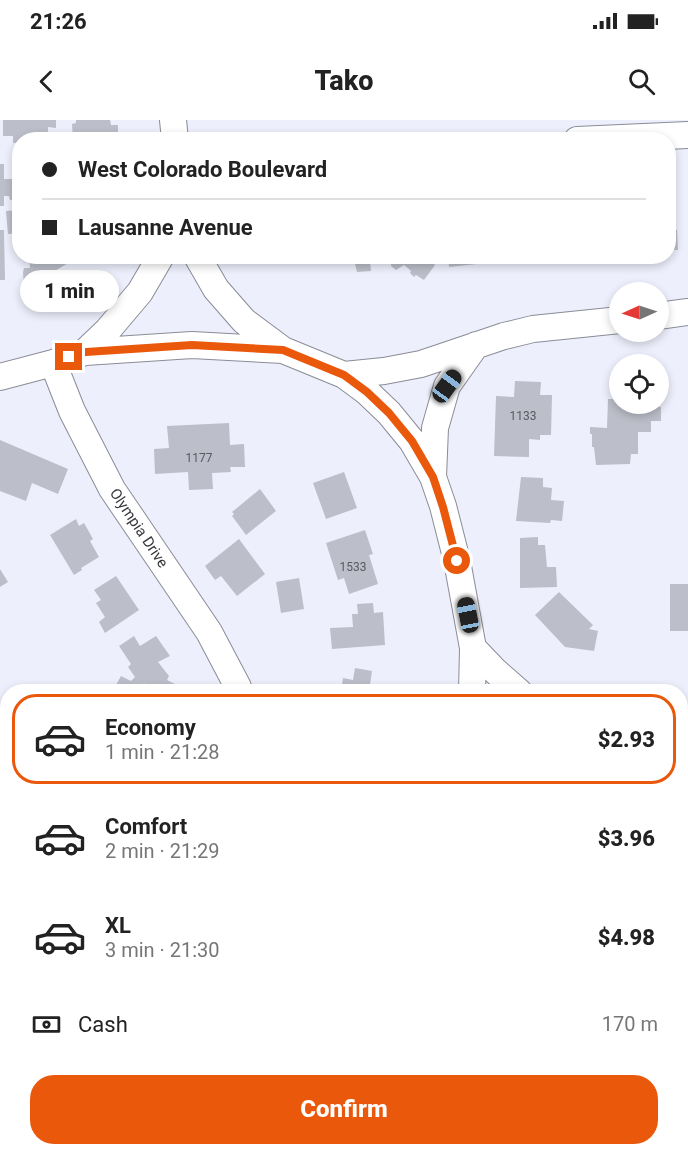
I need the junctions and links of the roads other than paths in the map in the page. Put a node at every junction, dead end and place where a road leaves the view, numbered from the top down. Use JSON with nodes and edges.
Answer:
{"nodes":[{"id":1,"x":156,"y":264,"type":"edge"},
{"id":2,"x":202,"y":264,"type":"edge"},
{"id":3,"x":688,"y":312,"type":"edge"},
{"id":4,"x":669,"y":314,"type":"edge"},
{"id":5,"x":609,"y":321,"type":"edge"},
{"id":6,"x":476,"y":345,"type":"junction"},
{"id":7,"x":283,"y":350,"type":"junction"},
{"id":8,"x":86,"y":352,"type":"junction"},
{"id":9,"x":53,"y":363,"type":"junction"},
{"id":10,"x":344,"y":375,"type":"junction"},
{"id":11,"x":0,"y":377,"type":"edge"},
{"id":12,"x":433,"y":477,"type":"junction"},
{"id":13,"x":473,"y":648,"type":"junction"},
{"id":14,"x":236,"y":684,"type":"edge"},
{"id":15,"x":472,"y":684,"type":"edge"},
{"id":16,"x":510,"y":684,"type":"edge"}],
"edges":[{"from":1,"to":8,"type":"street"},
{"from":2,"to":7,"type":"street"},
{"from":3,"to":4,"type":"street"},
{"from":5,"to":6,"type":"street"},
{"from":6,"to":10,"type":"street"},
{"from":6,"to":12,"type":"street"},
{"from":7,"to":8,"type":"street"},
{"from":7,"to":10,"type":"street"},
{"from":8,"to":9,"type":"street"},
{"from":9,"to":11,"type":"street"},
{"from":9,"to":14,"type":"street","name":"Olympia Drive"},
{"from":10,"to":12,"type":"street"},
{"from":12,"to":13,"type":"street"},
{"from":13,"to":15,"type":"street"},
{"from":13,"to":16,"type":"street"}]}
